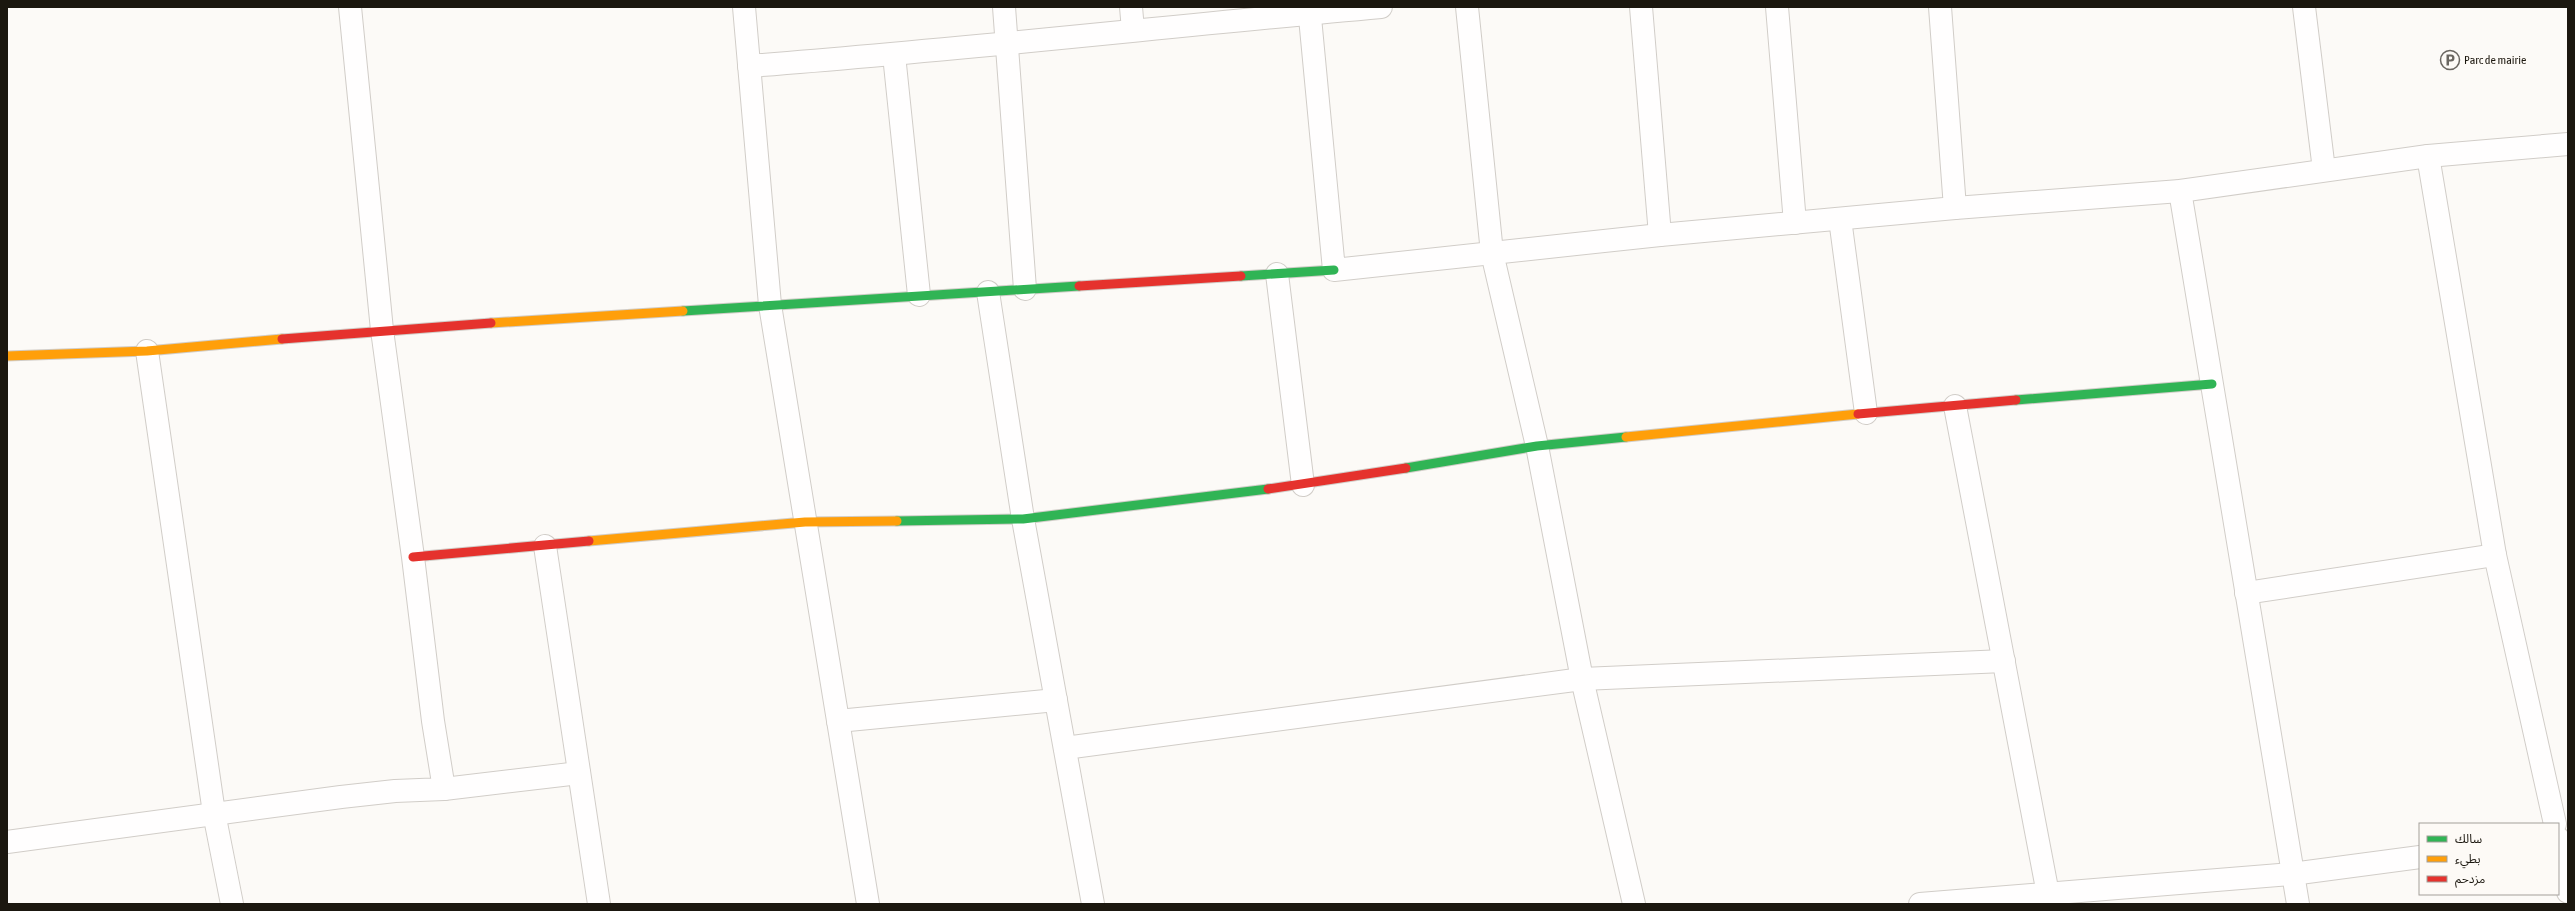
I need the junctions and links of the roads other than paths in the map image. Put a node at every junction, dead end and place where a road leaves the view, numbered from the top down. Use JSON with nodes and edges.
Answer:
{"nodes":[{"id":1,"x":350,"y":7,"type":"edge"},
{"id":2,"x":744,"y":7,"type":"edge"},
{"id":3,"x":1004,"y":7,"type":"edge"},
{"id":4,"x":1131,"y":7,"type":"edge"},
{"id":5,"x":1381,"y":7,"type":"edge"},
{"id":6,"x":1467,"y":7,"type":"edge"},
{"id":7,"x":1641,"y":7,"type":"edge"},
{"id":8,"x":1777,"y":7,"type":"edge"},
{"id":9,"x":1940,"y":7,"type":"edge"},
{"id":10,"x":2304,"y":7,"type":"edge"},
{"id":11,"x":1309,"y":10,"type":"edge"},
{"id":12,"x":1133,"y":30,"type":"junction"},
{"id":13,"x":1005,"y":42,"type":"junction"},
{"id":14,"x":894,"y":55,"type":"junction"},
{"id":15,"x":749,"y":66,"type":"junction"},
{"id":16,"x":2568,"y":144,"type":"edge"},
{"id":17,"x":2428,"y":156,"type":"junction"},
{"id":18,"x":2324,"y":170,"type":"junction"},
{"id":19,"x":2180,"y":191,"type":"junction"},
{"id":20,"x":1955,"y":208,"type":"junction"},
{"id":21,"x":1840,"y":219,"type":"junction"},
{"id":22,"x":1795,"y":223,"type":"junction"},
{"id":23,"x":1660,"y":235,"type":"junction"},
{"id":24,"x":1492,"y":253,"type":"junction"},
{"id":25,"x":1334,"y":270,"type":"junction"},
{"id":26,"x":1277,"y":274,"type":"junction"},
{"id":27,"x":1025,"y":289,"type":"junction"},
{"id":28,"x":988,"y":292,"type":"junction"},
{"id":29,"x":919,"y":296,"type":"junction"},
{"id":30,"x":770,"y":305,"type":"junction"},
{"id":31,"x":382,"y":330,"type":"junction"},
{"id":32,"x":147,"y":351,"type":"junction"},
{"id":33,"x":7,"y":356,"type":"edge"},
{"id":34,"x":2212,"y":384,"type":"junction"},
{"id":35,"x":1955,"y":406,"type":"junction"},
{"id":36,"x":1866,"y":413,"type":"junction"},
{"id":37,"x":1537,"y":446,"type":"junction"},
{"id":38,"x":1302,"y":485,"type":"junction"},
{"id":39,"x":1022,"y":519,"type":"junction"},
{"id":40,"x":805,"y":522,"type":"junction"},
{"id":41,"x":545,"y":546,"type":"junction"},
{"id":42,"x":2495,"y":555,"type":"junction"},
{"id":43,"x":413,"y":557,"type":"junction"},
{"id":44,"x":2246,"y":593,"type":"junction"},
{"id":45,"x":2004,"y":661,"type":"junction"},
{"id":46,"x":1582,"y":679,"type":"junction"},
{"id":47,"x":1056,"y":700,"type":"junction"},
{"id":48,"x":838,"y":721,"type":"junction"},
{"id":49,"x":1064,"y":748,"type":"junction"},
{"id":50,"x":579,"y":773,"type":"junction"},
{"id":51,"x":444,"y":789,"type":"junction"},
{"id":52,"x":214,"y":813,"type":"junction"},
{"id":53,"x":2555,"y":823,"type":"edge"},
{"id":54,"x":7,"y":842,"type":"edge"},
{"id":55,"x":2559,"y":843,"type":"edge"},
{"id":56,"x":2419,"y":857,"type":"edge"},
{"id":57,"x":2292,"y":874,"type":"junction"},
{"id":58,"x":2568,"y":892,"type":"edge"},
{"id":59,"x":2048,"y":894,"type":"junction"},
{"id":60,"x":232,"y":904,"type":"edge"},
{"id":61,"x":599,"y":904,"type":"edge"},
{"id":62,"x":868,"y":904,"type":"edge"},
{"id":63,"x":1093,"y":904,"type":"edge"},
{"id":64,"x":1634,"y":904,"type":"edge"},
{"id":65,"x":1920,"y":904,"type":"edge"},
{"id":66,"x":2298,"y":904,"type":"edge"}],
"edges":[{"from":1,"to":31,"type":"street"},
{"from":2,"to":15,"type":"street"},
{"from":3,"to":13,"type":"street"},
{"from":4,"to":12,"type":"street"},
{"from":5,"to":11,"type":"street"},
{"from":6,"to":24,"type":"street"},
{"from":7,"to":23,"type":"street"},
{"from":8,"to":22,"type":"street"},
{"from":9,"to":20,"type":"street"},
{"from":10,"to":18,"type":"street"},
{"from":11,"to":12,"type":"street"},
{"from":11,"to":25,"type":"street"},
{"from":12,"to":13,"type":"street"},
{"from":13,"to":14,"type":"street"},
{"from":13,"to":27,"type":"street"},
{"from":14,"to":15,"type":"street"},
{"from":14,"to":29,"type":"street"},
{"from":15,"to":30,"type":"street"},
{"from":16,"to":17,"type":"street"},
{"from":17,"to":18,"type":"street"},
{"from":17,"to":42,"type":"street"},
{"from":18,"to":19,"type":"street"},
{"from":19,"to":20,"type":"street"},
{"from":19,"to":34,"type":"street"},
{"from":20,"to":21,"type":"street"},
{"from":21,"to":22,"type":"street"},
{"from":21,"to":36,"type":"street"},
{"from":22,"to":23,"type":"street"},
{"from":23,"to":24,"type":"street"},
{"from":24,"to":25,"type":"street"},
{"from":24,"to":37,"type":"street"},
{"from":25,"to":26,"type":"street"},
{"from":26,"to":27,"type":"street"},
{"from":26,"to":38,"type":"street"},
{"from":27,"to":28,"type":"street"},
{"from":28,"to":29,"type":"street"},
{"from":28,"to":39,"type":"street"},
{"from":29,"to":30,"type":"street"},
{"from":30,"to":31,"type":"street"},
{"from":30,"to":40,"type":"street"},
{"from":31,"to":32,"type":"street"},
{"from":31,"to":43,"type":"street"},
{"from":32,"to":33,"type":"street"},
{"from":32,"to":52,"type":"street"},
{"from":34,"to":35,"type":"street"},
{"from":34,"to":44,"type":"street"},
{"from":35,"to":36,"type":"street"},
{"from":35,"to":45,"type":"street"},
{"from":36,"to":37,"type":"street"},
{"from":37,"to":38,"type":"street"},
{"from":37,"to":46,"type":"street"},
{"from":38,"to":39,"type":"street"},
{"from":39,"to":40,"type":"street"},
{"from":39,"to":47,"type":"street"},
{"from":40,"to":41,"type":"street"},
{"from":40,"to":48,"type":"street"},
{"from":41,"to":43,"type":"street"},
{"from":41,"to":50,"type":"street"},
{"from":42,"to":44,"type":"street"},
{"from":42,"to":53,"type":"street"},
{"from":43,"to":51,"type":"street"},
{"from":44,"to":57,"type":"street"},
{"from":45,"to":46,"type":"street"},
{"from":45,"to":59,"type":"street"},
{"from":46,"to":49,"type":"street"},
{"from":46,"to":64,"type":"street"},
{"from":47,"to":48,"type":"street"},
{"from":47,"to":49,"type":"street"},
{"from":48,"to":62,"type":"street"},
{"from":49,"to":63,"type":"street"},
{"from":50,"to":51,"type":"street"},
{"from":50,"to":61,"type":"street"},
{"from":51,"to":52,"type":"street"},
{"from":52,"to":54,"type":"street"},
{"from":52,"to":60,"type":"street"},
{"from":55,"to":58,"type":"street"},
{"from":56,"to":57,"type":"street"},
{"from":57,"to":59,"type":"street"},
{"from":57,"to":66,"type":"street"},
{"from":59,"to":65,"type":"street"}]}
